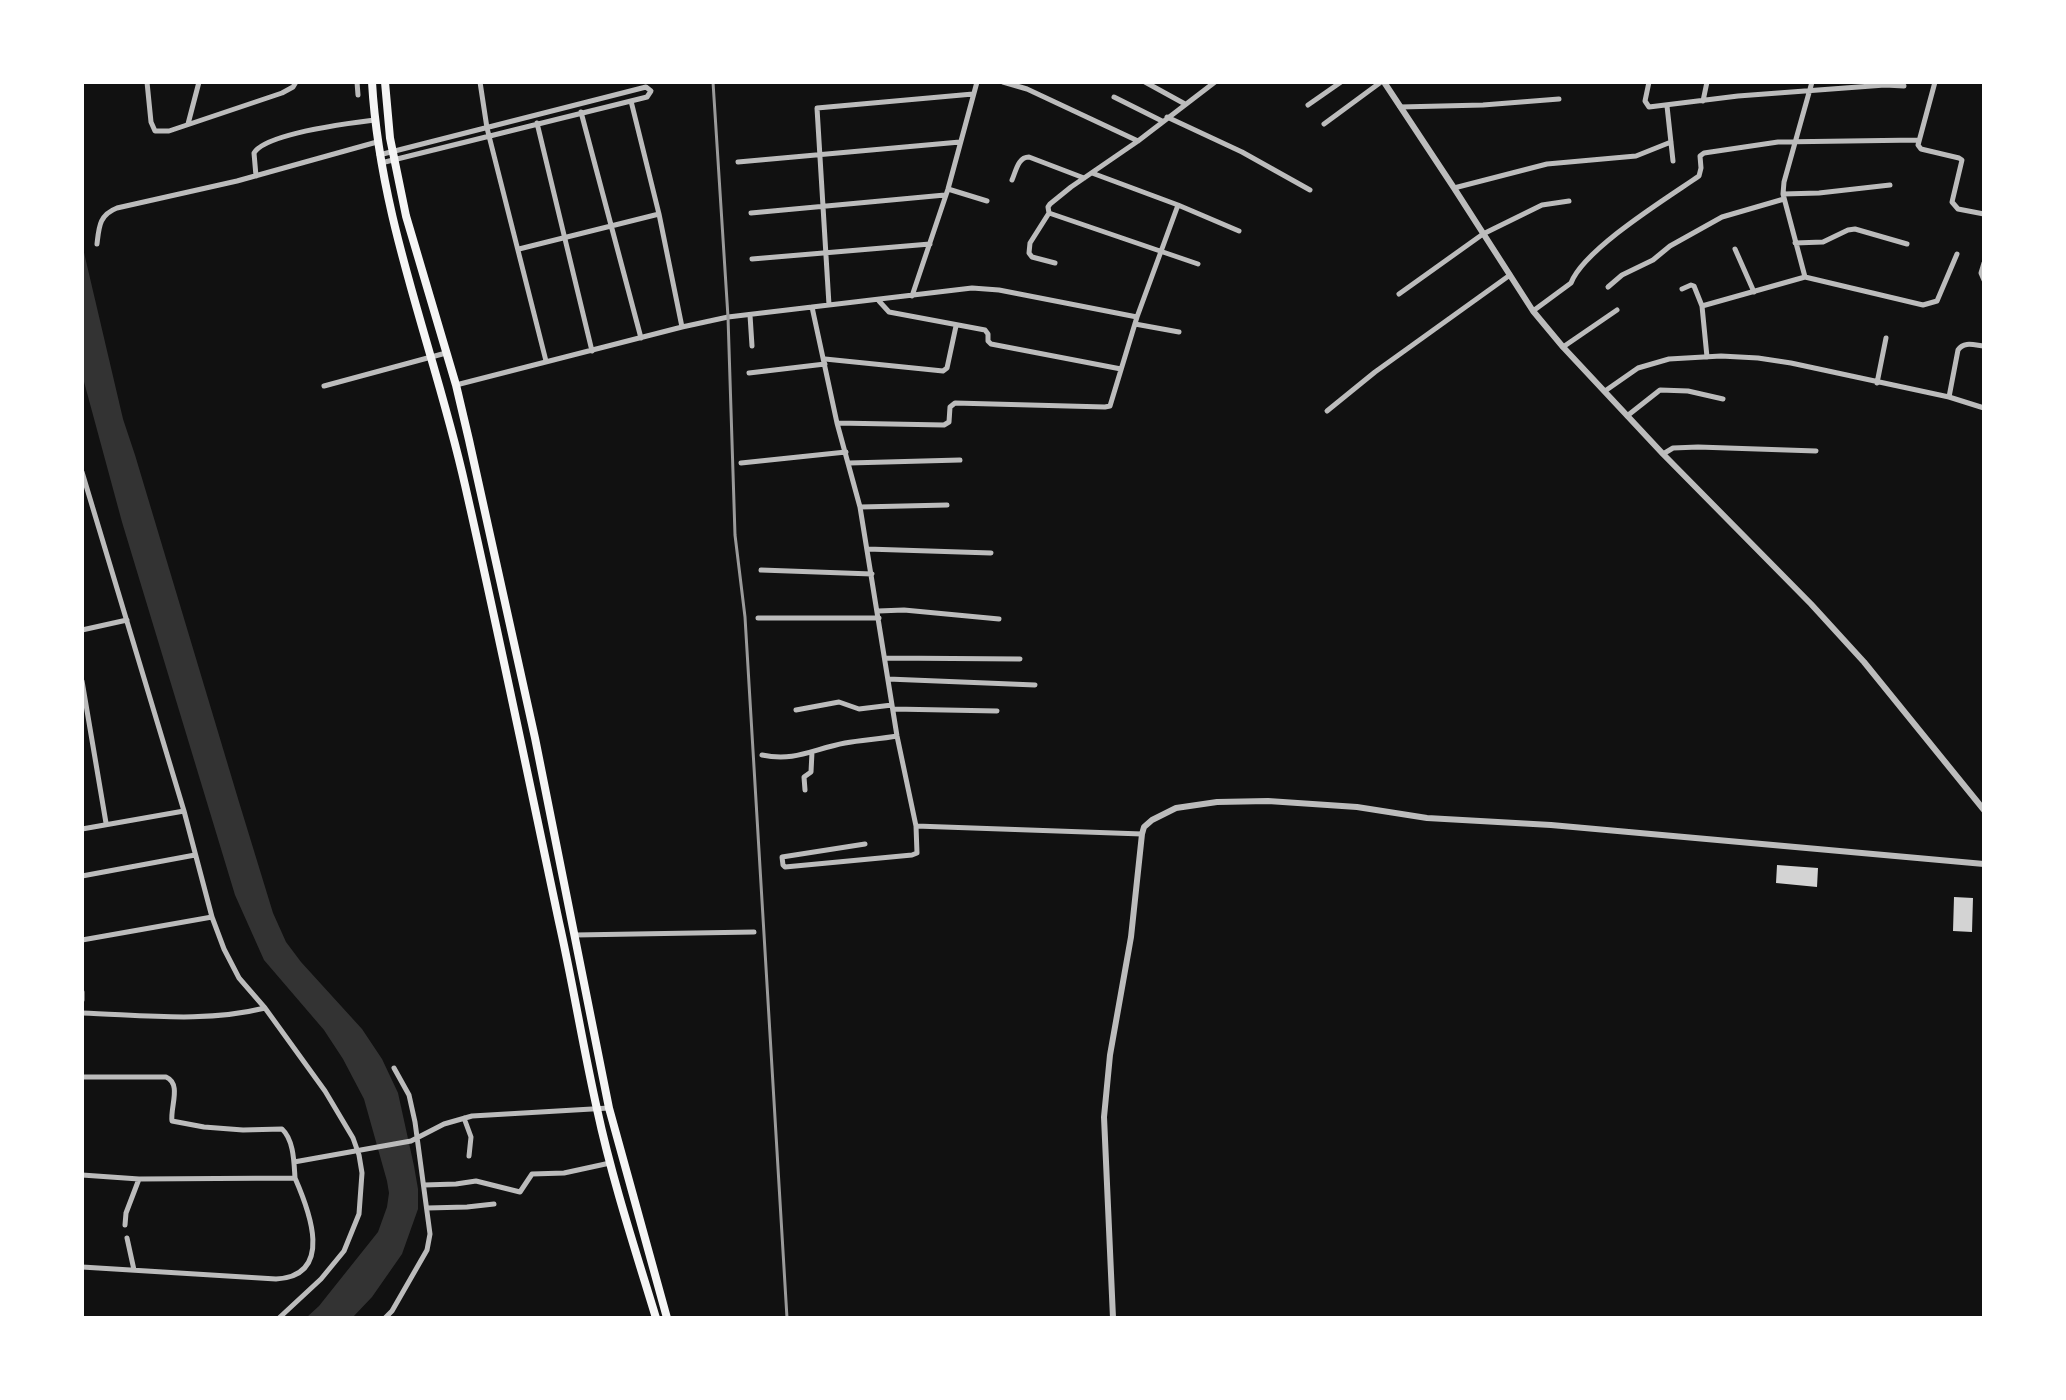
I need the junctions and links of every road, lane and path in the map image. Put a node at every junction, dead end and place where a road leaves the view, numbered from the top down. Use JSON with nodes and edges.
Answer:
{"nodes":[{"id":1,"x":147,"y":82,"type":"edge"},
{"id":2,"x":199,"y":82,"type":"edge"},
{"id":3,"x":296,"y":82,"type":"edge"},
{"id":4,"x":357,"y":82,"type":"edge"},
{"id":5,"x":372,"y":82,"type":"edge"},
{"id":6,"x":385,"y":82,"type":"edge"},
{"id":7,"x":480,"y":82,"type":"edge"},
{"id":8,"x":976,"y":82,"type":"edge"},
{"id":9,"x":1003,"y":82,"type":"edge"},
{"id":10,"x":1030,"y":82,"type":"edge"},
{"id":11,"x":1145,"y":82,"type":"edge"},
{"id":12,"x":1215,"y":82,"type":"edge"},
{"id":13,"x":1341,"y":82,"type":"edge"},
{"id":14,"x":1382,"y":82,"type":"edge"},
{"id":15,"x":1649,"y":82,"type":"edge"},
{"id":16,"x":1707,"y":82,"type":"edge"},
{"id":17,"x":1812,"y":82,"type":"edge"},
{"id":18,"x":1935,"y":82,"type":"edge"},
{"id":19,"x":1885,"y":84,"type":"edge"},
{"id":20,"x":1904,"y":86,"type":"dead end"},
{"id":21,"x":1027,"y":89,"type":"junction"},
{"id":22,"x":1809,"y":91,"type":"junction"},
{"id":23,"x":973,"y":94,"type":"junction"},
{"id":24,"x":358,"y":95,"type":"dead end"},
{"id":25,"x":1114,"y":97,"type":"dead end"},
{"id":26,"x":1559,"y":99,"type":"dead end"},
{"id":27,"x":631,"y":101,"type":"junction"},
{"id":28,"x":1703,"y":101,"type":"junction"},
{"id":29,"x":579,"y":104,"type":"junction"},
{"id":30,"x":1185,"y":104,"type":"junction"},
{"id":31,"x":1308,"y":105,"type":"dead end"},
{"id":32,"x":1667,"y":106,"type":"junction"},
{"id":33,"x":1400,"y":107,"type":"junction"},
{"id":34,"x":581,"y":113,"type":"junction"},
{"id":35,"x":535,"y":116,"type":"junction"},
{"id":36,"x":1165,"y":119,"type":"junction"},
{"id":37,"x":371,"y":121,"type":"junction"},
{"id":38,"x":188,"y":124,"type":"junction"},
{"id":39,"x":537,"y":124,"type":"junction"},
{"id":40,"x":1324,"y":124,"type":"dead end"},
{"id":41,"x":487,"y":128,"type":"junction"},
{"id":42,"x":489,"y":136,"type":"junction"},
{"id":43,"x":1918,"y":140,"type":"junction"},
{"id":44,"x":1138,"y":141,"type":"junction"},
{"id":45,"x":377,"y":142,"type":"junction"},
{"id":46,"x":960,"y":142,"type":"junction"},
{"id":47,"x":1671,"y":142,"type":"junction"},
{"id":48,"x":1795,"y":142,"type":"junction"},
{"id":49,"x":821,"y":155,"type":"junction"},
{"id":50,"x":393,"y":156,"type":"junction"},
{"id":51,"x":380,"y":159,"type":"junction"},
{"id":52,"x":1673,"y":161,"type":"dead end"},
{"id":53,"x":738,"y":162,"type":"dead end"},
{"id":54,"x":1092,"y":173,"type":"junction"},
{"id":55,"x":256,"y":176,"type":"junction"},
{"id":56,"x":1084,"y":178,"type":"junction"},
{"id":57,"x":1012,"y":180,"type":"dead end"},
{"id":58,"x":1890,"y":185,"type":"dead end"},
{"id":59,"x":1454,"y":188,"type":"junction"},
{"id":60,"x":1310,"y":189,"type":"dead end"},
{"id":61,"x":946,"y":192,"type":"junction"},
{"id":62,"x":1784,"y":196,"type":"junction"},
{"id":63,"x":987,"y":201,"type":"dead end"},
{"id":64,"x":1569,"y":201,"type":"dead end"},
{"id":65,"x":1178,"y":205,"type":"junction"},
{"id":66,"x":823,"y":206,"type":"junction"},
{"id":67,"x":750,"y":213,"type":"dead end"},
{"id":68,"x":1049,"y":213,"type":"junction"},
{"id":69,"x":659,"y":214,"type":"junction"},
{"id":70,"x":1983,"y":214,"type":"edge"},
{"id":71,"x":611,"y":226,"type":"junction"},
{"id":72,"x":1239,"y":231,"type":"dead end"},
{"id":73,"x":1483,"y":234,"type":"junction"},
{"id":74,"x":565,"y":238,"type":"junction"},
{"id":75,"x":1795,"y":243,"type":"junction"},
{"id":76,"x":97,"y":244,"type":"dead end"},
{"id":77,"x":930,"y":244,"type":"junction"},
{"id":78,"x":1907,"y":244,"type":"dead end"},
{"id":79,"x":519,"y":249,"type":"junction"},
{"id":80,"x":1736,"y":249,"type":"dead end"},
{"id":81,"x":825,"y":252,"type":"junction"},
{"id":82,"x":1159,"y":252,"type":"junction"},
{"id":83,"x":1957,"y":254,"type":"dead end"},
{"id":84,"x":752,"y":259,"type":"dead end"},
{"id":85,"x":1055,"y":263,"type":"dead end"},
{"id":86,"x":1198,"y":264,"type":"dead end"},
{"id":87,"x":1983,"y":264,"type":"edge"},
{"id":88,"x":1510,"y":275,"type":"junction"},
{"id":89,"x":1805,"y":277,"type":"junction"},
{"id":90,"x":1983,"y":280,"type":"edge"},
{"id":91,"x":1608,"y":287,"type":"dead end"},
{"id":92,"x":1682,"y":289,"type":"dead end"},
{"id":93,"x":1754,"y":292,"type":"junction"},
{"id":94,"x":1399,"y":294,"type":"dead end"},
{"id":95,"x":912,"y":296,"type":"junction"},
{"id":96,"x":879,"y":301,"type":"junction"},
{"id":97,"x":829,"y":305,"type":"junction"},
{"id":98,"x":1702,"y":306,"type":"junction"},
{"id":99,"x":813,"y":307,"type":"junction"},
{"id":100,"x":1617,"y":310,"type":"dead end"},
{"id":101,"x":1533,"y":311,"type":"junction"},
{"id":102,"x":750,"y":315,"type":"junction"},
{"id":103,"x":1137,"y":317,"type":"junction"},
{"id":104,"x":1135,"y":324,"type":"junction"},
{"id":105,"x":956,"y":326,"type":"junction"},
{"id":106,"x":682,"y":327,"type":"junction"},
{"id":107,"x":1179,"y":332,"type":"dead end"},
{"id":108,"x":641,"y":338,"type":"junction"},
{"id":109,"x":1886,"y":338,"type":"dead end"},
{"id":110,"x":752,"y":346,"type":"dead end"},
{"id":111,"x":1983,"y":346,"type":"edge"},
{"id":112,"x":1563,"y":347,"type":"junction"},
{"id":113,"x":592,"y":351,"type":"junction"},
{"id":114,"x":446,"y":353,"type":"junction"},
{"id":115,"x":432,"y":357,"type":"junction"},
{"id":116,"x":1707,"y":357,"type":"junction"},
{"id":117,"x":546,"y":362,"type":"junction"},
{"id":118,"x":825,"y":362,"type":"junction"},
{"id":119,"x":1121,"y":369,"type":"junction"},
{"id":120,"x":749,"y":373,"type":"dead end"},
{"id":121,"x":1877,"y":383,"type":"junction"},
{"id":122,"x":456,"y":385,"type":"junction"},
{"id":123,"x":324,"y":386,"type":"dead end"},
{"id":124,"x":1605,"y":391,"type":"junction"},
{"id":125,"x":1948,"y":398,"type":"junction"},
{"id":126,"x":1723,"y":399,"type":"dead end"},
{"id":127,"x":1983,"y":408,"type":"edge"},
{"id":128,"x":1327,"y":411,"type":"dead end"},
{"id":129,"x":1628,"y":416,"type":"junction"},
{"id":130,"x":837,"y":423,"type":"junction"},
{"id":131,"x":1816,"y":451,"type":"dead end"},
{"id":132,"x":846,"y":452,"type":"junction"},
{"id":133,"x":1663,"y":454,"type":"junction"},
{"id":134,"x":960,"y":460,"type":"dead end"},
{"id":135,"x":741,"y":463,"type":"dead end"},
{"id":136,"x":849,"y":463,"type":"junction"},
{"id":137,"x":82,"y":472,"type":"edge"},
{"id":138,"x":947,"y":505,"type":"dead end"},
{"id":139,"x":860,"y":507,"type":"junction"},
{"id":140,"x":867,"y":549,"type":"junction"},
{"id":141,"x":991,"y":553,"type":"dead end"},
{"id":142,"x":762,"y":570,"type":"dead end"},
{"id":143,"x":872,"y":574,"type":"junction"},
{"id":144,"x":879,"y":614,"type":"junction"},
{"id":145,"x":758,"y":618,"type":"dead end"},
{"id":146,"x":999,"y":619,"type":"dead end"},
{"id":147,"x":127,"y":620,"type":"junction"},
{"id":148,"x":82,"y":630,"type":"edge"},
{"id":149,"x":885,"y":658,"type":"junction"},
{"id":150,"x":1020,"y":659,"type":"dead end"},
{"id":151,"x":888,"y":679,"type":"junction"},
{"id":152,"x":82,"y":681,"type":"edge"},
{"id":153,"x":1035,"y":685,"type":"dead end"},
{"id":154,"x":892,"y":707,"type":"junction"},
{"id":155,"x":796,"y":710,"type":"dead end"},
{"id":156,"x":996,"y":711,"type":"dead end"},
{"id":157,"x":897,"y":736,"type":"junction"},
{"id":158,"x":813,"y":752,"type":"junction"},
{"id":159,"x":762,"y":755,"type":"dead end"},
{"id":160,"x":805,"y":790,"type":"dead end"},
{"id":161,"x":1983,"y":810,"type":"edge"},
{"id":162,"x":184,"y":811,"type":"junction"},
{"id":163,"x":106,"y":823,"type":"junction"},
{"id":164,"x":916,"y":826,"type":"junction"},
{"id":165,"x":82,"y":829,"type":"edge"},
{"id":166,"x":1142,"y":834,"type":"junction"},
{"id":167,"x":865,"y":843,"type":"dead end"},
{"id":168,"x":195,"y":855,"type":"junction"},
{"id":169,"x":1983,"y":864,"type":"edge"},
{"id":170,"x":82,"y":876,"type":"edge"},
{"id":171,"x":212,"y":917,"type":"junction"},
{"id":172,"x":754,"y":932,"type":"dead end"},
{"id":173,"x":574,"y":935,"type":"junction"},
{"id":174,"x":82,"y":940,"type":"edge"},
{"id":175,"x":82,"y":992,"type":"edge"},
{"id":176,"x":82,"y":1000,"type":"edge"},
{"id":177,"x":265,"y":1008,"type":"junction"},
{"id":178,"x":82,"y":1013,"type":"edge"},
{"id":179,"x":394,"y":1068,"type":"dead end"},
{"id":180,"x":82,"y":1077,"type":"edge"},
{"id":181,"x":609,"y":1108,"type":"junction"},
{"id":182,"x":597,"y":1109,"type":"junction"},
{"id":183,"x":464,"y":1118,"type":"junction"},
{"id":184,"x":414,"y":1140,"type":"junction"},
{"id":185,"x":357,"y":1150,"type":"junction"},
{"id":186,"x":470,"y":1156,"type":"dead end"},
{"id":187,"x":294,"y":1162,"type":"junction"},
{"id":188,"x":610,"y":1163,"type":"junction"},
{"id":189,"x":82,"y":1175,"type":"edge"},
{"id":190,"x":295,"y":1178,"type":"junction"},
{"id":191,"x":139,"y":1179,"type":"junction"},
{"id":192,"x":424,"y":1185,"type":"junction"},
{"id":193,"x":494,"y":1204,"type":"dead end"},
{"id":194,"x":427,"y":1208,"type":"junction"},
{"id":195,"x":125,"y":1224,"type":"dead end"},
{"id":196,"x":127,"y":1238,"type":"dead end"},
{"id":197,"x":82,"y":1267,"type":"edge"},
{"id":198,"x":134,"y":1270,"type":"junction"},
{"id":199,"x":279,"y":1317,"type":"edge"},
{"id":200,"x":385,"y":1317,"type":"edge"},
{"id":201,"x":656,"y":1317,"type":"edge"},
{"id":202,"x":667,"y":1317,"type":"edge"},
{"id":203,"x":1113,"y":1317,"type":"edge"}],
"edges":[{"from":1,"to":38,"type":"street"},
{"from":2,"to":38,"type":"street"},
{"from":3,"to":38,"type":"street"},
{"from":4,"to":24,"type":"street"},
{"from":5,"to":37,"type":"highway"},
{"from":6,"to":50,"type":"highway"},
{"from":7,"to":41,"type":"street"},
{"from":8,"to":23,"type":"street"},
{"from":9,"to":21,"type":"street"},
{"from":10,"to":21,"type":"street"},
{"from":11,"to":30,"type":"street"},
{"from":12,"to":30,"type":"street"},
{"from":13,"to":31,"type":"street"},
{"from":14,"to":33,"type":"street"},
{"from":14,"to":40,"type":"street"},
{"from":15,"to":32,"type":"street"},
{"from":16,"to":28,"type":"street"},
{"from":17,"to":22,"type":"street"},
{"from":18,"to":43,"type":"street"},
{"from":19,"to":20,"type":"street"},
{"from":19,"to":22,"type":"street"},
{"from":21,"to":44,"type":"street"},
{"from":22,"to":28,"type":"street"},
{"from":22,"to":48,"type":"street"},
{"from":23,"to":46,"type":"street"},
{"from":23,"to":49,"type":"street"},
{"from":25,"to":36,"type":"street"},
{"from":26,"to":33,"type":"street"},
{"from":27,"to":29,"type":"street"},
{"from":27,"to":34,"type":"street"},
{"from":27,"to":69,"type":"street"},
{"from":28,"to":32,"type":"street"},
{"from":29,"to":34,"type":"street"},
{"from":29,"to":35,"type":"street"},
{"from":30,"to":36,"type":"street"},
{"from":32,"to":47,"type":"street"},
{"from":33,"to":59,"type":"street"},
{"from":34,"to":39,"type":"street"},
{"from":34,"to":71,"type":"street"},
{"from":35,"to":39,"type":"street"},
{"from":35,"to":41,"type":"street"},
{"from":36,"to":44,"type":"street"},
{"from":36,"to":60,"type":"street"},
{"from":37,"to":45,"type":"highway"},
{"from":37,"to":55,"type":"street"},
{"from":39,"to":42,"type":"street"},
{"from":39,"to":74,"type":"street"},
{"from":41,"to":42,"type":"street"},
{"from":41,"to":50,"type":"street"},
{"from":42,"to":50,"type":"street"},
{"from":42,"to":79,"type":"street"},
{"from":43,"to":48,"type":"street"},
{"from":43,"to":70,"type":"street"},
{"from":44,"to":54,"type":"street"},
{"from":45,"to":51,"type":"highway"},
{"from":45,"to":55,"type":"street"},
{"from":46,"to":49,"type":"street"},
{"from":46,"to":61,"type":"street"},
{"from":47,"to":52,"type":"street"},
{"from":47,"to":59,"type":"street"},
{"from":48,"to":62,"type":"street"},
{"from":48,"to":101,"type":"street"},
{"from":49,"to":53,"type":"street"},
{"from":49,"to":66,"type":"street"},
{"from":50,"to":51,"type":"street"},
{"from":50,"to":114,"type":"highway"},
{"from":51,"to":115,"type":"highway"},
{"from":54,"to":56,"type":"street"},
{"from":54,"to":65,"type":"street"},
{"from":55,"to":76,"type":"street"},
{"from":56,"to":57,"type":"street"},
{"from":56,"to":68,"type":"street"},
{"from":58,"to":62,"type":"street"},
{"from":59,"to":73,"type":"street"},
{"from":61,"to":63,"type":"street"},
{"from":61,"to":66,"type":"street"},
{"from":61,"to":77,"type":"street"},
{"from":62,"to":75,"type":"street"},
{"from":62,"to":91,"type":"street"},
{"from":64,"to":73,"type":"street"},
{"from":65,"to":72,"type":"street"},
{"from":65,"to":82,"type":"street"},
{"from":66,"to":67,"type":"street"},
{"from":66,"to":81,"type":"street"},
{"from":68,"to":82,"type":"street"},
{"from":68,"to":85,"type":"street"},
{"from":69,"to":71,"type":"street"},
{"from":69,"to":106,"type":"street"},
{"from":71,"to":74,"type":"street"},
{"from":71,"to":108,"type":"street"},
{"from":73,"to":88,"type":"street"},
{"from":73,"to":94,"type":"street"},
{"from":74,"to":79,"type":"street"},
{"from":74,"to":113,"type":"street"},
{"from":75,"to":78,"type":"street"},
{"from":75,"to":89,"type":"street"},
{"from":77,"to":81,"type":"street"},
{"from":77,"to":95,"type":"street"},
{"from":79,"to":117,"type":"street"},
{"from":80,"to":93,"type":"street"},
{"from":81,"to":84,"type":"street"},
{"from":81,"to":97,"type":"street"},
{"from":82,"to":86,"type":"street"},
{"from":82,"to":103,"type":"street"},
{"from":83,"to":89,"type":"street"},
{"from":87,"to":90,"type":"street"},
{"from":88,"to":101,"type":"street"},
{"from":88,"to":128,"type":"street"},
{"from":89,"to":93,"type":"street"},
{"from":92,"to":98,"type":"street"},
{"from":93,"to":98,"type":"street"},
{"from":95,"to":96,"type":"street"},
{"from":95,"to":103,"type":"street"},
{"from":96,"to":97,"type":"street"},
{"from":96,"to":105,"type":"street"},
{"from":97,"to":99,"type":"street"},
{"from":98,"to":116,"type":"street"},
{"from":99,"to":102,"type":"street"},
{"from":99,"to":118,"type":"street"},
{"from":100,"to":112,"type":"street"},
{"from":101,"to":112,"type":"street"},
{"from":102,"to":106,"type":"street"},
{"from":102,"to":110,"type":"street"},
{"from":103,"to":104,"type":"street"},
{"from":104,"to":107,"type":"street"},
{"from":104,"to":119,"type":"street"},
{"from":105,"to":118,"type":"street"},
{"from":105,"to":119,"type":"street"},
{"from":106,"to":108,"type":"street"},
{"from":108,"to":113,"type":"street"},
{"from":109,"to":121,"type":"street"},
{"from":111,"to":125,"type":"street"},
{"from":112,"to":124,"type":"street"},
{"from":113,"to":117,"type":"street"},
{"from":114,"to":115,"type":"street"},
{"from":114,"to":122,"type":"highway"},
{"from":115,"to":123,"type":"street"},
{"from":115,"to":182,"type":"highway"},
{"from":116,"to":121,"type":"street"},
{"from":116,"to":124,"type":"street"},
{"from":117,"to":122,"type":"street"},
{"from":118,"to":120,"type":"street"},
{"from":118,"to":130,"type":"street"},
{"from":119,"to":130,"type":"street"},
{"from":121,"to":125,"type":"street"},
{"from":122,"to":173,"type":"highway"},
{"from":124,"to":129,"type":"street"},
{"from":125,"to":127,"type":"street"},
{"from":126,"to":129,"type":"street"},
{"from":129,"to":133,"type":"street"},
{"from":130,"to":132,"type":"street"},
{"from":131,"to":133,"type":"street"},
{"from":132,"to":135,"type":"street"},
{"from":132,"to":136,"type":"street"},
{"from":133,"to":161,"type":"street"},
{"from":134,"to":136,"type":"street"},
{"from":136,"to":139,"type":"street"},
{"from":137,"to":147,"type":"street"},
{"from":138,"to":139,"type":"street"},
{"from":139,"to":140,"type":"street"},
{"from":140,"to":141,"type":"street"},
{"from":140,"to":143,"type":"street"},
{"from":142,"to":143,"type":"street"},
{"from":143,"to":144,"type":"street"},
{"from":144,"to":145,"type":"street"},
{"from":144,"to":146,"type":"street"},
{"from":144,"to":149,"type":"street"},
{"from":147,"to":148,"type":"street"},
{"from":147,"to":162,"type":"street"},
{"from":149,"to":150,"type":"street"},
{"from":149,"to":151,"type":"street"},
{"from":151,"to":153,"type":"street"},
{"from":151,"to":154,"type":"street"},
{"from":152,"to":163,"type":"street"},
{"from":154,"to":155,"type":"street"},
{"from":154,"to":156,"type":"street"},
{"from":154,"to":157,"type":"street"},
{"from":157,"to":158,"type":"street"},
{"from":157,"to":164,"type":"street"},
{"from":158,"to":159,"type":"street"},
{"from":158,"to":160,"type":"street"},
{"from":162,"to":163,"type":"street"},
{"from":162,"to":168,"type":"street"},
{"from":163,"to":165,"type":"street"},
{"from":164,"to":166,"type":"street"},
{"from":164,"to":167,"type":"street"},
{"from":166,"to":169,"type":"street"},
{"from":166,"to":203,"type":"street"},
{"from":168,"to":170,"type":"street"},
{"from":168,"to":171,"type":"street"},
{"from":171,"to":174,"type":"street"},
{"from":171,"to":177,"type":"street"},
{"from":172,"to":173,"type":"street"},
{"from":173,"to":181,"type":"highway"},
{"from":175,"to":176,"type":"street"},
{"from":177,"to":178,"type":"street"},
{"from":177,"to":185,"type":"street"},
{"from":179,"to":184,"type":"street"},
{"from":180,"to":187,"type":"street"},
{"from":181,"to":182,"type":"street"},
{"from":181,"to":202,"type":"highway"},
{"from":182,"to":183,"type":"street"},
{"from":182,"to":188,"type":"highway"},
{"from":183,"to":184,"type":"street"},
{"from":183,"to":186,"type":"street"},
{"from":184,"to":185,"type":"street"},
{"from":184,"to":192,"type":"street"},
{"from":185,"to":187,"type":"street"},
{"from":185,"to":199,"type":"street"},
{"from":187,"to":190,"type":"street"},
{"from":188,"to":192,"type":"street"},
{"from":188,"to":201,"type":"highway"},
{"from":189,"to":191,"type":"street"},
{"from":190,"to":191,"type":"street"},
{"from":190,"to":198,"type":"street"},
{"from":191,"to":195,"type":"street"},
{"from":192,"to":194,"type":"street"},
{"from":193,"to":194,"type":"street"},
{"from":194,"to":200,"type":"street"},
{"from":196,"to":198,"type":"street"},
{"from":197,"to":198,"type":"street"}]}
